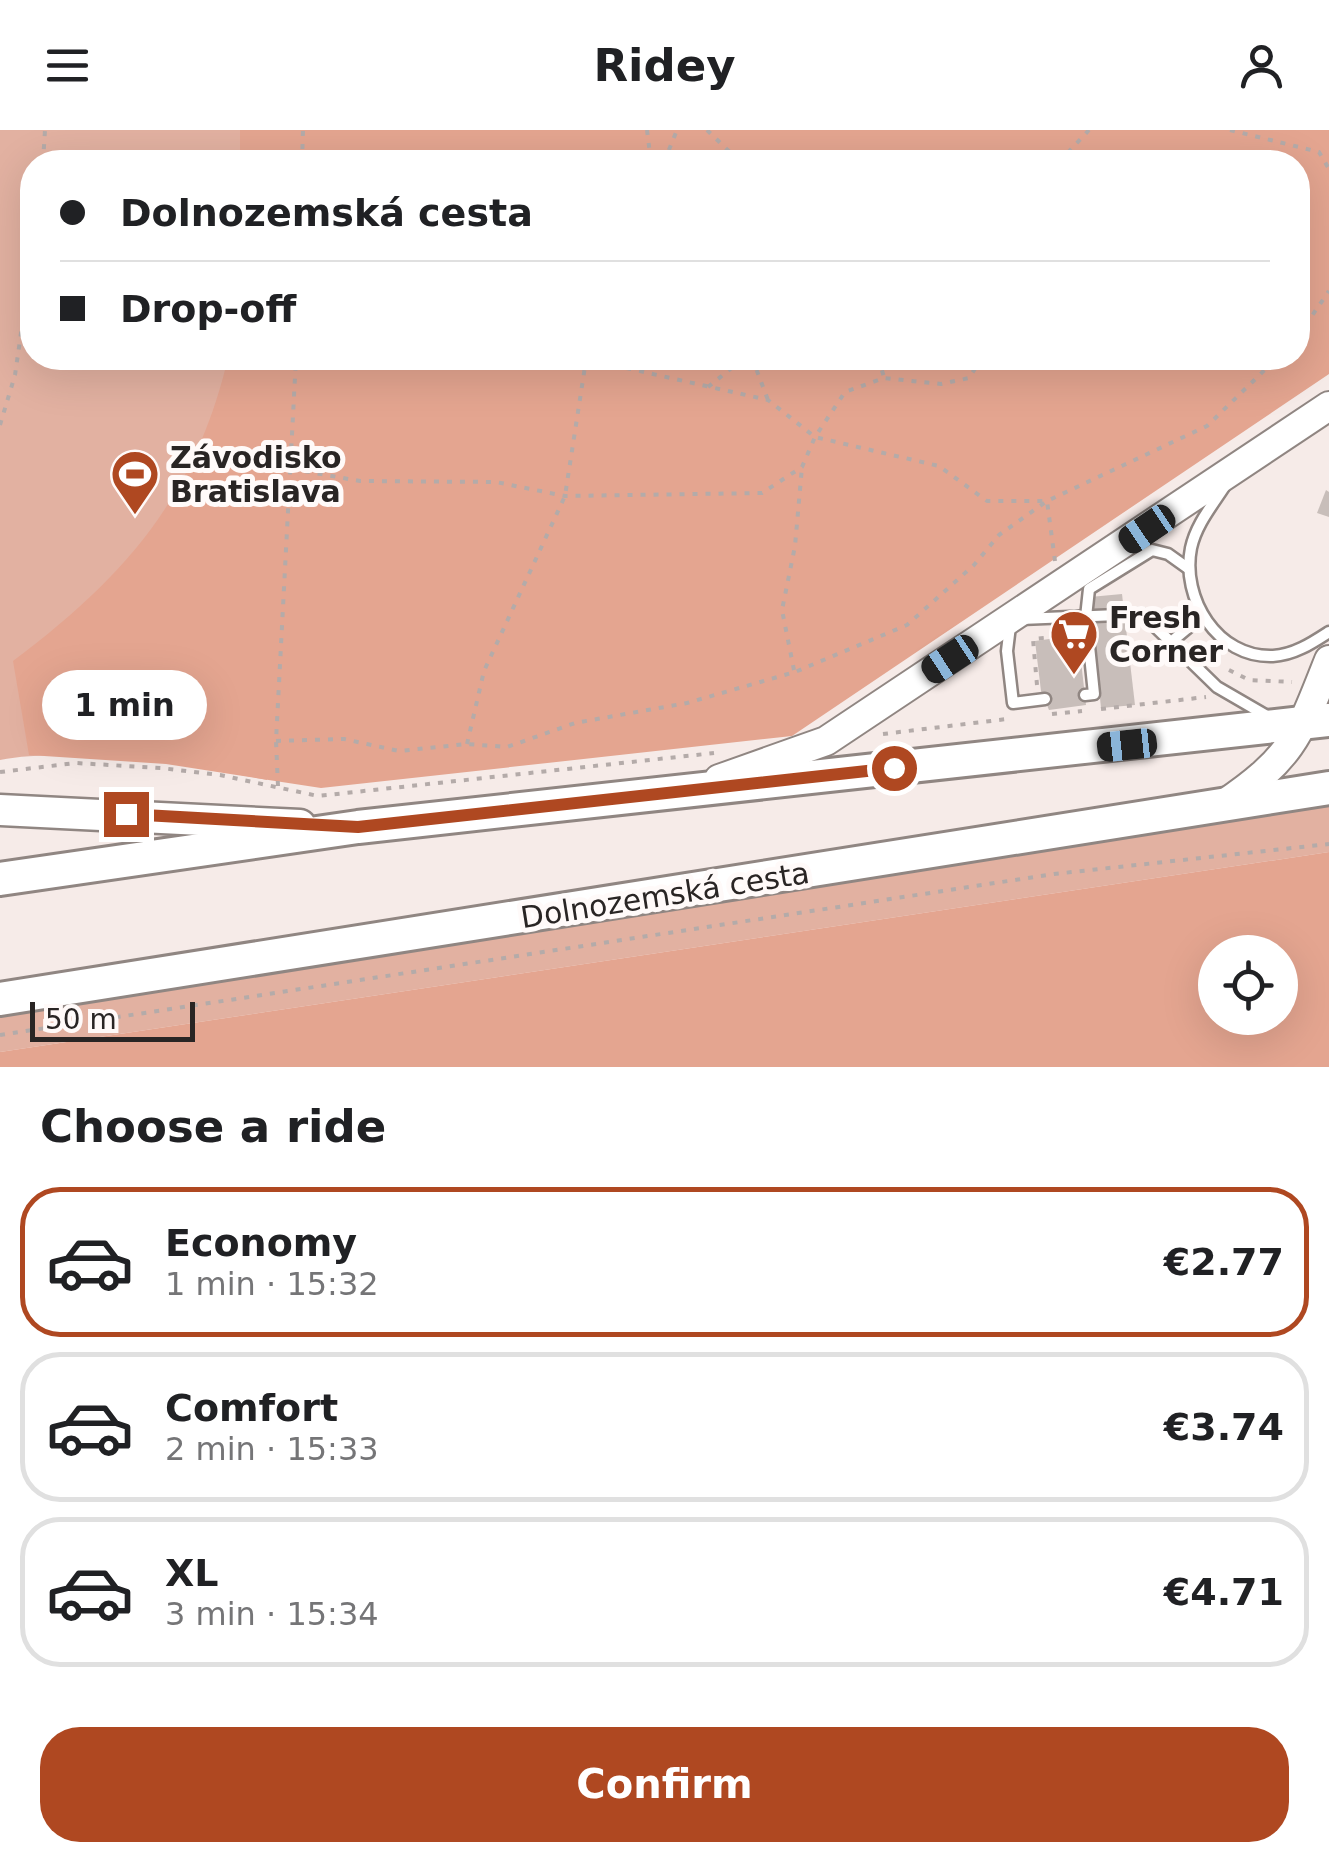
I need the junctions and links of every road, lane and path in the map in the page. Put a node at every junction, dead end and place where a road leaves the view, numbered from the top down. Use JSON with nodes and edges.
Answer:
{"nodes":[{"id":1,"x":707,"y":130,"type":"edge"},
{"id":2,"x":1089,"y":130,"type":"edge"},
{"id":3,"x":1230,"y":130,"type":"edge"},
{"id":4,"x":729,"y":150,"type":"edge"},
{"id":5,"x":1070,"y":150,"type":"edge"},
{"id":6,"x":1329,"y":169,"type":"edge"},
{"id":7,"x":1329,"y":291,"type":"edge"},
{"id":8,"x":1310,"y":319,"type":"edge"},
{"id":9,"x":20,"y":341,"type":"edge"},
{"id":10,"x":296,"y":370,"type":"edge"},
{"id":11,"x":583,"y":370,"type":"edge"},
{"id":12,"x":636,"y":370,"type":"edge"},
{"id":13,"x":729,"y":370,"type":"edge"},
{"id":14,"x":757,"y":370,"type":"edge"},
{"id":15,"x":882,"y":370,"type":"edge"},
{"id":16,"x":974,"y":370,"type":"edge"},
{"id":17,"x":1265,"y":370,"type":"edge"},
{"id":18,"x":884,"y":378,"type":"junction"},
{"id":19,"x":708,"y":387,"type":"junction"},
{"id":20,"x":768,"y":400,"type":"junction"},
{"id":21,"x":1329,"y":406,"type":"edge"},
{"id":22,"x":0,"y":425,"type":"edge"},
{"id":23,"x":815,"y":437,"type":"junction"},
{"id":24,"x":802,"y":467,"type":"junction"},
{"id":25,"x":292,"y":469,"type":"junction"},
{"id":26,"x":1236,"y":470,"type":"junction"},
{"id":27,"x":565,"y":496,"type":"junction"},
{"id":28,"x":1047,"y":501,"type":"junction"},
{"id":29,"x":1189,"y":569,"type":"junction"},
{"id":30,"x":1058,"y":588,"type":"junction"},
{"id":31,"x":1202,"y":616,"type":"junction"},
{"id":32,"x":1086,"y":617,"type":"junction"},
{"id":33,"x":1011,"y":619,"type":"junction"},
{"id":34,"x":1329,"y":632,"type":"edge"},
{"id":35,"x":1079,"y":634,"type":"dead end"},
{"id":36,"x":1171,"y":642,"type":"junction"},
{"id":37,"x":1229,"y":670,"type":"dead end"},
{"id":38,"x":795,"y":672,"type":"junction"},
{"id":39,"x":1324,"y":672,"type":"edge"},
{"id":40,"x":1084,"y":695,"type":"dead end"},
{"id":41,"x":1042,"y":700,"type":"joint"},
{"id":42,"x":1304,"y":724,"type":"edge"},
{"id":43,"x":276,"y":741,"type":"junction"},
{"id":44,"x":467,"y":744,"type":"junction"},
{"id":45,"x":729,"y":752,"type":"dead end"},
{"id":46,"x":0,"y":772,"type":"edge"},
{"id":47,"x":278,"y":786,"type":"junction"},
{"id":48,"x":696,"y":787,"type":"junction"},
{"id":49,"x":1329,"y":788,"type":"edge"},
{"id":50,"x":1218,"y":808,"type":"junction"},
{"id":51,"x":0,"y":810,"type":"edge"},
{"id":52,"x":358,"y":827,"type":"junction"},
{"id":53,"x":1329,"y":844,"type":"edge"},
{"id":54,"x":0,"y":878,"type":"edge"},
{"id":55,"x":0,"y":999,"type":"edge"},
{"id":56,"x":0,"y":1035,"type":"edge"}],
"edges":[{"from":1,"to":4,"type":"path"},
{"from":2,"to":5,"type":"path"},
{"from":3,"to":6,"type":"path"},
{"from":7,"to":8,"type":"path"},
{"from":9,"to":22,"type":"path"},
{"from":10,"to":25,"type":"path"},
{"from":11,"to":27,"type":"path"},
{"from":12,"to":19,"type":"path"},
{"from":13,"to":19,"type":"path"},
{"from":14,"to":20,"type":"path"},
{"from":15,"to":18,"type":"path"},
{"from":16,"to":18,"type":"path"},
{"from":17,"to":28,"type":"path"},
{"from":18,"to":23,"type":"path"},
{"from":19,"to":20,"type":"path"},
{"from":20,"to":23,"type":"path"},
{"from":21,"to":26,"type":"street"},
{"from":23,"to":24,"type":"path"},
{"from":23,"to":28,"type":"path"},
{"from":24,"to":27,"type":"path"},
{"from":24,"to":38,"type":"path"},
{"from":25,"to":27,"type":"path"},
{"from":25,"to":43,"type":"path"},
{"from":26,"to":29,"type":"lane"},
{"from":26,"to":30,"type":"street"},
{"from":27,"to":44,"type":"path"},
{"from":28,"to":30,"type":"path"},
{"from":28,"to":38,"type":"path"},
{"from":29,"to":31,"type":"lane"},
{"from":29,"to":32,"type":"lane"},
{"from":30,"to":33,"type":"street"},
{"from":31,"to":34,"type":"lane"},
{"from":31,"to":36,"type":"lane"},
{"from":32,"to":33,"type":"lane"},
{"from":32,"to":36,"type":"lane"},
{"from":32,"to":40,"type":"lane"},
{"from":33,"to":41,"type":"lane"},
{"from":33,"to":48,"type":"street"},
{"from":35,"to":41,"type":"path"},
{"from":36,"to":42,"type":"lane"},
{"from":37,"to":39,"type":"path"},
{"from":38,"to":44,"type":"path"},
{"from":39,"to":42,"type":"street"},
{"from":42,"to":48,"type":"main road"},
{"from":42,"to":50,"type":"street"},
{"from":43,"to":44,"type":"path"},
{"from":43,"to":47,"type":"path"},
{"from":45,"to":47,"type":"path"},
{"from":46,"to":47,"type":"path"},
{"from":48,"to":52,"type":"main road"},
{"from":49,"to":50,"type":"main road","name":"Dolnozemská cesta"},
{"from":50,"to":55,"type":"main road","name":"Dolnozemská cesta"},
{"from":51,"to":52,"type":"main road"},
{"from":52,"to":54,"type":"main road"},
{"from":53,"to":56,"type":"path"}]}
